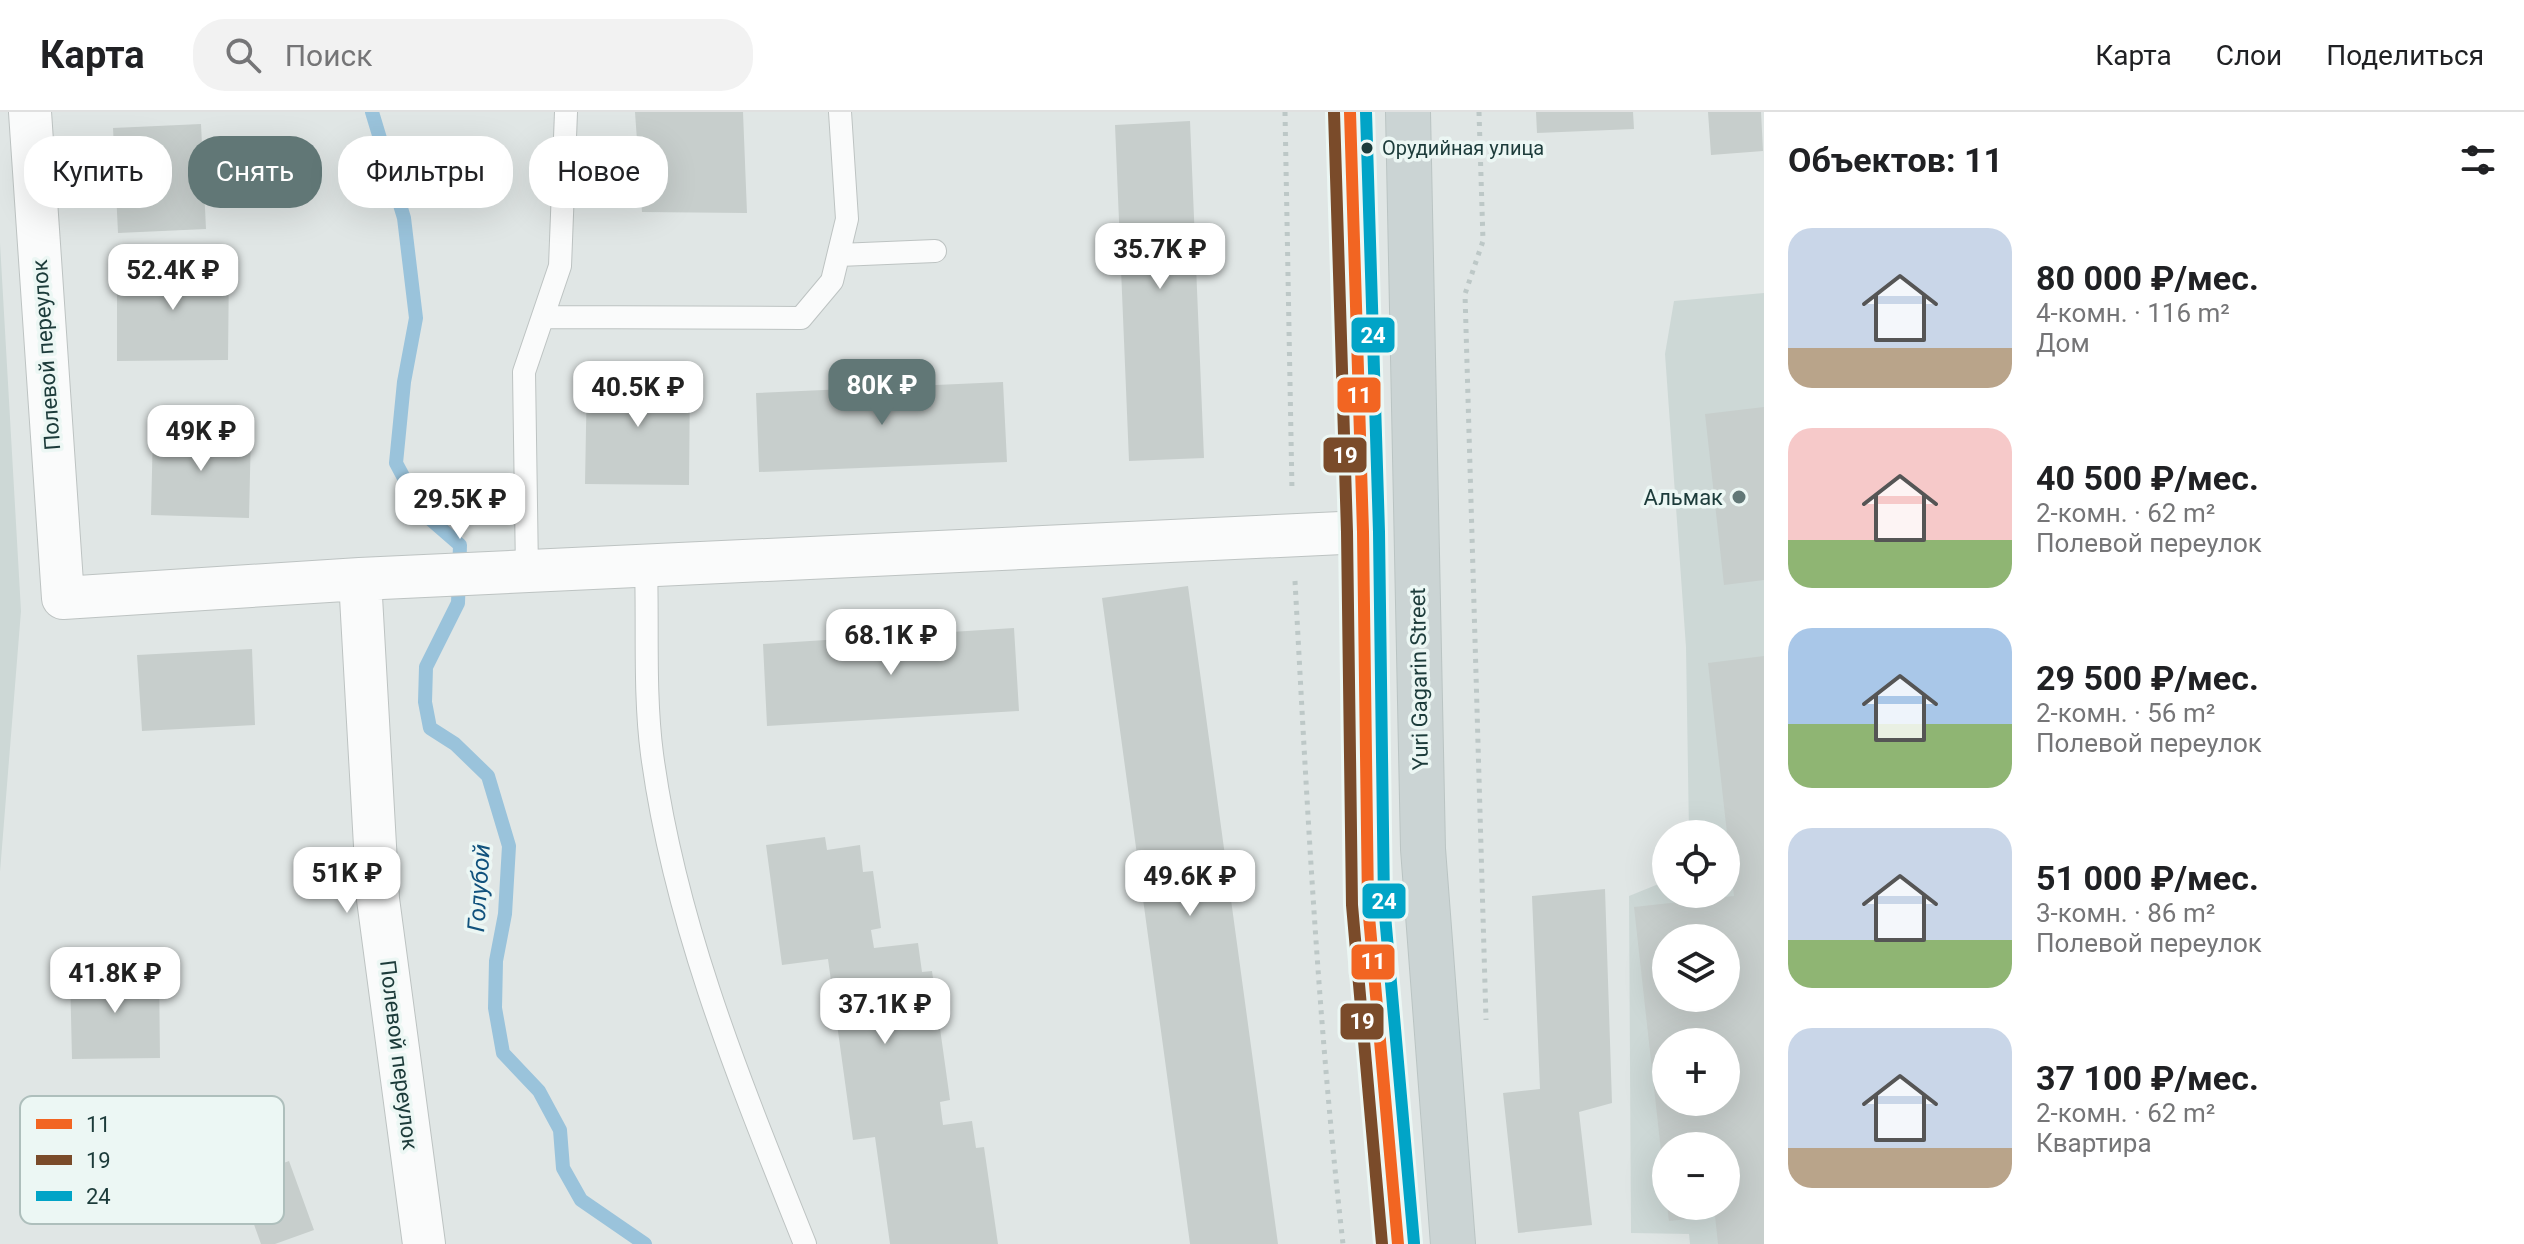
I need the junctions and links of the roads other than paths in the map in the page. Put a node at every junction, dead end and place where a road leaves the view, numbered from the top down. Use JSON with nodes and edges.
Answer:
{"nodes":[{"id":1,"x":30,"y":112,"type":"edge"},
{"id":2,"x":566,"y":112,"type":"edge"},
{"id":3,"x":840,"y":112,"type":"edge"},
{"id":4,"x":1350,"y":112,"type":"edge"},
{"id":5,"x":1408,"y":112,"type":"edge"},
{"id":6,"x":935,"y":251,"type":"dead end"},
{"id":7,"x":839,"y":255,"type":"junction"},
{"id":8,"x":543,"y":317,"type":"junction"},
{"id":9,"x":1363,"y":532,"type":"junction"},
{"id":10,"x":646,"y":566,"type":"junction"},
{"id":11,"x":516,"y":572,"type":"junction"},
{"id":12,"x":360,"y":579,"type":"junction"},
{"id":13,"x":424,"y":1244,"type":"edge"},
{"id":14,"x":805,"y":1244,"type":"edge"},
{"id":15,"x":1398,"y":1244,"type":"edge"},
{"id":16,"x":1453,"y":1244,"type":"edge"}],
"edges":[{"from":1,"to":12,"type":"street","name":"Полевой переулок"},
{"from":2,"to":8,"type":"lane"},
{"from":3,"to":7,"type":"lane"},
{"from":4,"to":9,"type":"main road"},
{"from":5,"to":16,"type":"main road","name":"Yuri Gagarin Street"},
{"from":6,"to":7,"type":"lane"},
{"from":7,"to":8,"type":"lane"},
{"from":8,"to":11,"type":"lane"},
{"from":9,"to":10,"type":"street"},
{"from":9,"to":15,"type":"main road"},
{"from":10,"to":11,"type":"street"},
{"from":10,"to":14,"type":"lane"},
{"from":11,"to":12,"type":"street"},
{"from":12,"to":13,"type":"street","name":"Полевой переулок"}]}
